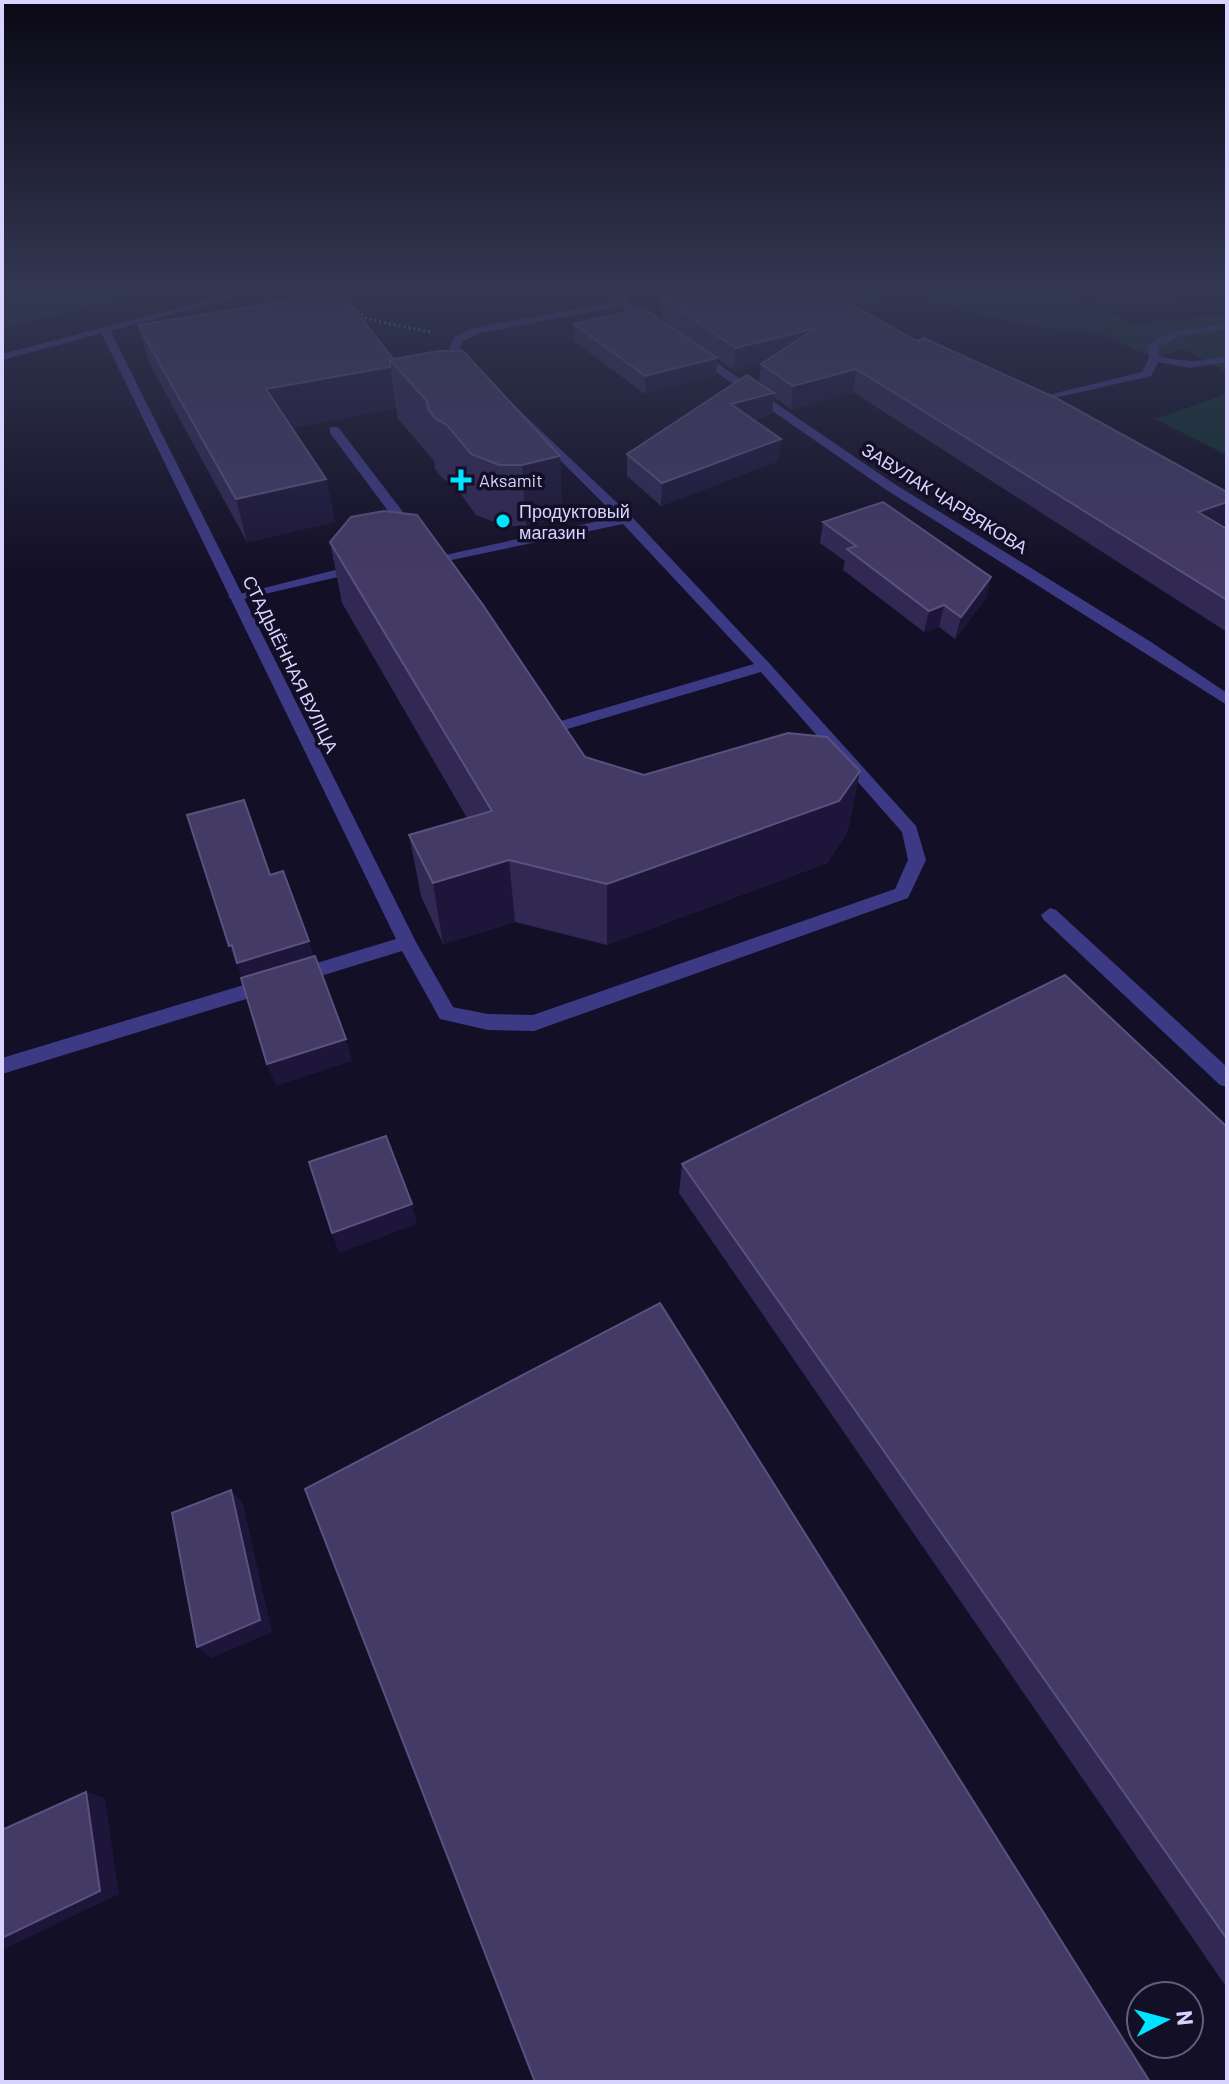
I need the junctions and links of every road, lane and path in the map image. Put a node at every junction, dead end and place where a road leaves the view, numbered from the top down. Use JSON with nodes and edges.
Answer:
{"nodes":[{"id":1,"x":131,"y":383,"type":"edge"},
{"id":2,"x":740,"y":383,"type":"edge"},
{"id":3,"x":1106,"y":383,"type":"edge"},
{"id":4,"x":1050,"y":396,"type":"edge"},
{"id":5,"x":508,"y":402,"type":"edge"},
{"id":6,"x":334,"y":430,"type":"dead end"},
{"id":7,"x":626,"y":519,"type":"junction"},
{"id":8,"x":416,"y":539,"type":"edge"},
{"id":9,"x":425,"y":551,"type":"edge"},
{"id":10,"x":377,"y":564,"type":"edge"},
{"id":11,"x":406,"y":564,"type":"edge"},
{"id":12,"x":434,"y":564,"type":"junction"},
{"id":13,"x":444,"y":576,"type":"edge"},
{"id":14,"x":235,"y":597,"type":"junction"},
{"id":15,"x":764,"y":666,"type":"junction"},
{"id":16,"x":1227,"y":700,"type":"edge"},
{"id":17,"x":539,"y":702,"type":"edge"},
{"id":18,"x":1050,"y":915,"type":"dead end"},
{"id":19,"x":407,"y":943,"type":"junction"},
{"id":20,"x":2,"y":1066,"type":"edge"},
{"id":21,"x":1227,"y":1079,"type":"edge"}],
"edges":[{"from":1,"to":14,"type":"street","name":"СТАДЫЁННАЯ ВУЛІЦА"},
{"from":2,"to":16,"type":"street","name":"ЗАВУЛАК ЧАРВЯКОВА"},
{"from":3,"to":4,"type":"street"},
{"from":5,"to":7,"type":"street"},
{"from":6,"to":8,"type":"street"},
{"from":7,"to":12,"type":"street"},
{"from":7,"to":15,"type":"street"},
{"from":9,"to":12,"type":"street"},
{"from":10,"to":14,"type":"street"},
{"from":11,"to":12,"type":"street"},
{"from":12,"to":13,"type":"street"},
{"from":14,"to":19,"type":"street","name":"СТАДЫЁННАЯ ВУЛІЦА"},
{"from":15,"to":17,"type":"street"},
{"from":15,"to":19,"type":"street","name":"СТАДЫЁННАЯ ВУЛІЦА"},
{"from":18,"to":21,"type":"street"},
{"from":19,"to":20,"type":"street"}]}
